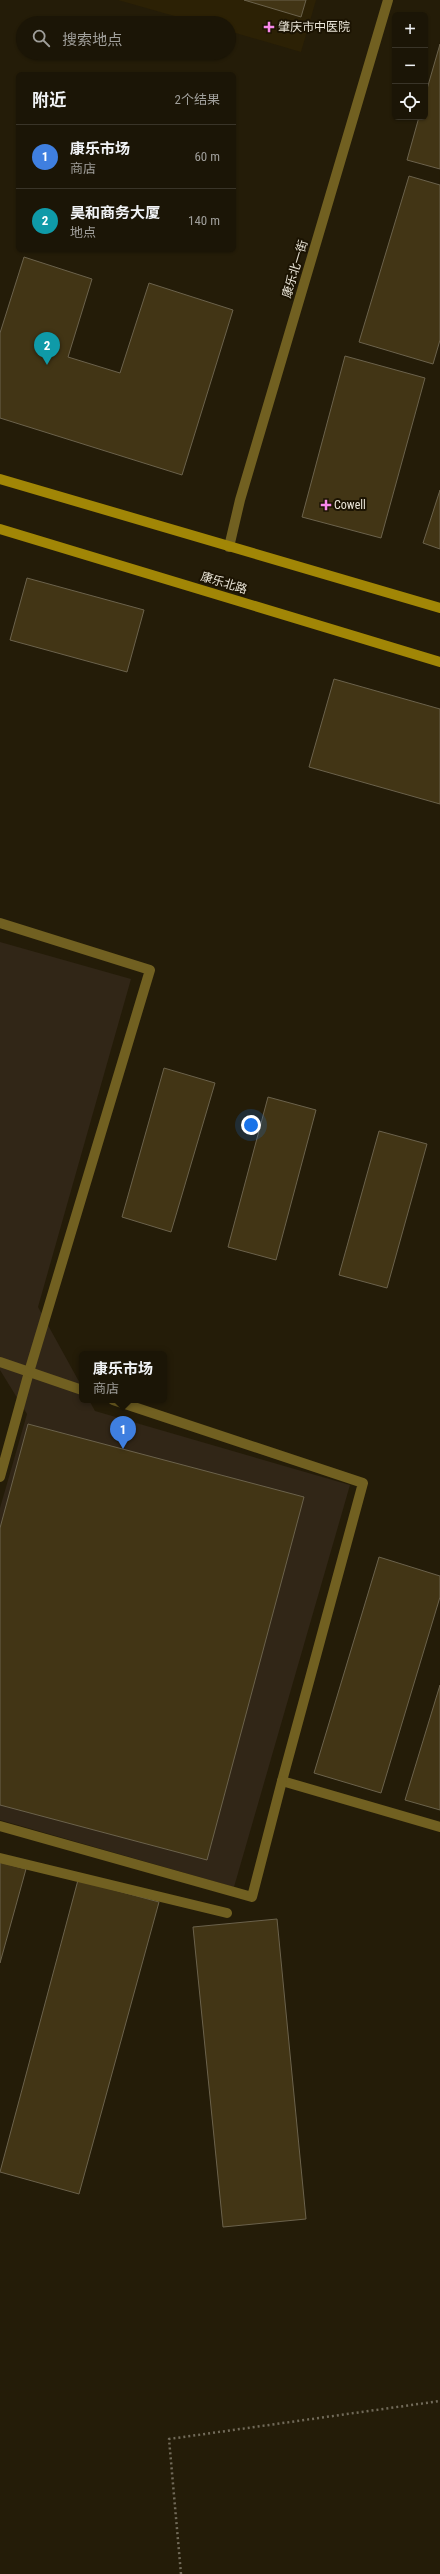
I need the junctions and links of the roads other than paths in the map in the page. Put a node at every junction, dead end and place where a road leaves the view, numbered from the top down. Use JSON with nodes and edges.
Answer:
{"nodes":[{"id":1,"x":388,"y":0,"type":"edge"},
{"id":2,"x":0,"y":479,"type":"edge"},
{"id":3,"x":0,"y":529,"type":"edge"},
{"id":4,"x":229,"y":546,"type":"junction"},
{"id":5,"x":440,"y":608,"type":"edge"},
{"id":6,"x":440,"y":662,"type":"edge"},
{"id":7,"x":0,"y":923,"type":"edge"},
{"id":8,"x":0,"y":1362,"type":"edge"},
{"id":9,"x":29,"y":1372,"type":"junction"},
{"id":10,"x":79,"y":1389,"type":"edge"},
{"id":11,"x":122,"y":1403,"type":"edge"},
{"id":12,"x":0,"y":1478,"type":"edge"},
{"id":13,"x":282,"y":1781,"type":"junction"},
{"id":14,"x":0,"y":1826,"type":"edge"},
{"id":15,"x":440,"y":1827,"type":"edge"},
{"id":16,"x":0,"y":1858,"type":"edge"},
{"id":17,"x":227,"y":1913,"type":"dead end"}],
"edges":[{"from":1,"to":4,"type":"street","name":"康乐北一街"},
{"from":2,"to":4,"type":"main road"},
{"from":3,"to":6,"type":"main road","name":"康乐北路"},
{"from":4,"to":5,"type":"main road"},
{"from":7,"to":9,"type":"street"},
{"from":8,"to":9,"type":"street"},
{"from":9,"to":10,"type":"street"},
{"from":9,"to":12,"type":"street"},
{"from":11,"to":13,"type":"street"},
{"from":13,"to":14,"type":"street"},
{"from":13,"to":15,"type":"street"},
{"from":16,"to":17,"type":"street"}]}
